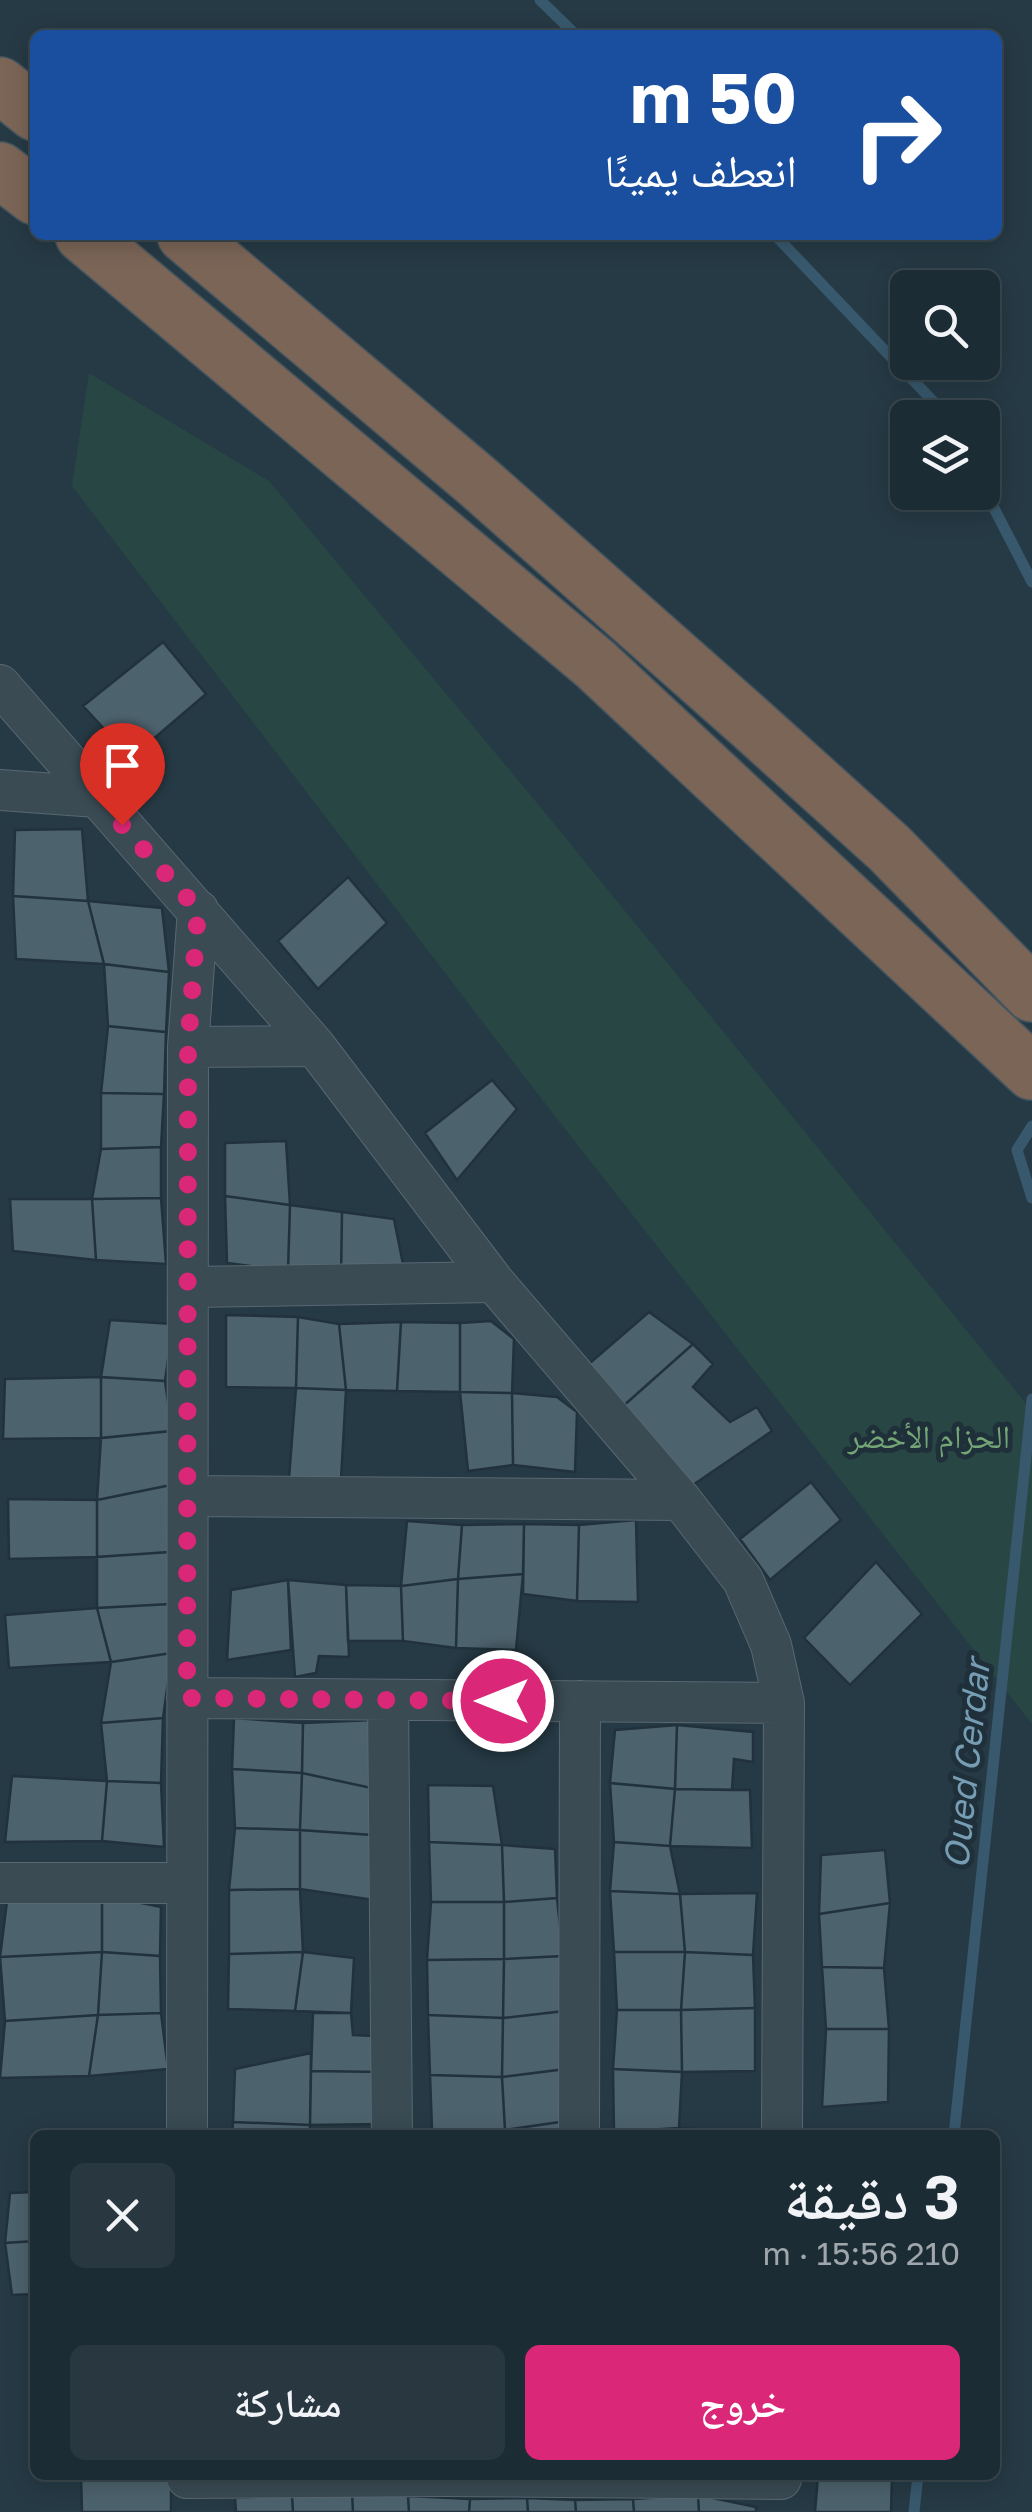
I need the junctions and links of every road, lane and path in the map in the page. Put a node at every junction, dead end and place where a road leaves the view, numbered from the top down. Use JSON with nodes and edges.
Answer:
{"nodes":[{"id":1,"x":0,"y":85,"type":"edge"},
{"id":2,"x":30,"y":109,"type":"edge"},
{"id":3,"x":0,"y":170,"type":"edge"},
{"id":4,"x":30,"y":193,"type":"edge"},
{"id":5,"x":89,"y":240,"type":"edge"},
{"id":6,"x":192,"y":240,"type":"edge"},
{"id":7,"x":0,"y":685,"type":"edge"},
{"id":8,"x":0,"y":790,"type":"edge"},
{"id":9,"x":98,"y":797,"type":"junction"},
{"id":10,"x":198,"y":910,"type":"junction"},
{"id":11,"x":1032,"y":994,"type":"edge"},
{"id":12,"x":316,"y":1046,"type":"junction"},
{"id":13,"x":188,"y":1047,"type":"junction"},
{"id":14,"x":1027,"y":1067,"type":"edge"},
{"id":15,"x":494,"y":1282,"type":"junction"},
{"id":16,"x":189,"y":1286,"type":"junction"},
{"id":17,"x":188,"y":1496,"type":"junction"},
{"id":18,"x":681,"y":1500,"type":"junction"},
{"id":19,"x":187,"y":1698,"type":"junction"},
{"id":20,"x":388,"y":1700,"type":"junction"},
{"id":21,"x":580,"y":1701,"type":"junction"},
{"id":22,"x":784,"y":1703,"type":"junction"},
{"id":23,"x":187,"y":1882,"type":"junction"},
{"id":24,"x":0,"y":1883,"type":"edge"},
{"id":25,"x":187,"y":2130,"type":"edge"},
{"id":26,"x":392,"y":2130,"type":"edge"},
{"id":27,"x":579,"y":2130,"type":"edge"},
{"id":28,"x":782,"y":2130,"type":"edge"},
{"id":29,"x":187,"y":2488,"type":"edge"},
{"id":30,"x":781,"y":2489,"type":"edge"}],
"edges":[{"from":1,"to":2,"type":"highway"},
{"from":3,"to":4,"type":"highway"},
{"from":5,"to":14,"type":"highway"},
{"from":6,"to":11,"type":"highway"},
{"from":7,"to":9,"type":"street"},
{"from":8,"to":9,"type":"street"},
{"from":9,"to":10,"type":"street"},
{"from":10,"to":12,"type":"street"},
{"from":10,"to":13,"type":"street"},
{"from":12,"to":13,"type":"street"},
{"from":12,"to":15,"type":"street"},
{"from":13,"to":16,"type":"street"},
{"from":15,"to":16,"type":"street"},
{"from":15,"to":18,"type":"street"},
{"from":16,"to":17,"type":"street"},
{"from":17,"to":18,"type":"street"},
{"from":17,"to":19,"type":"street"},
{"from":18,"to":22,"type":"street"},
{"from":19,"to":20,"type":"street"},
{"from":19,"to":23,"type":"street"},
{"from":20,"to":21,"type":"street"},
{"from":20,"to":26,"type":"street"},
{"from":21,"to":22,"type":"street"},
{"from":21,"to":27,"type":"street"},
{"from":22,"to":28,"type":"street"},
{"from":23,"to":24,"type":"street"},
{"from":23,"to":25,"type":"street"},
{"from":29,"to":30,"type":"street"}]}
